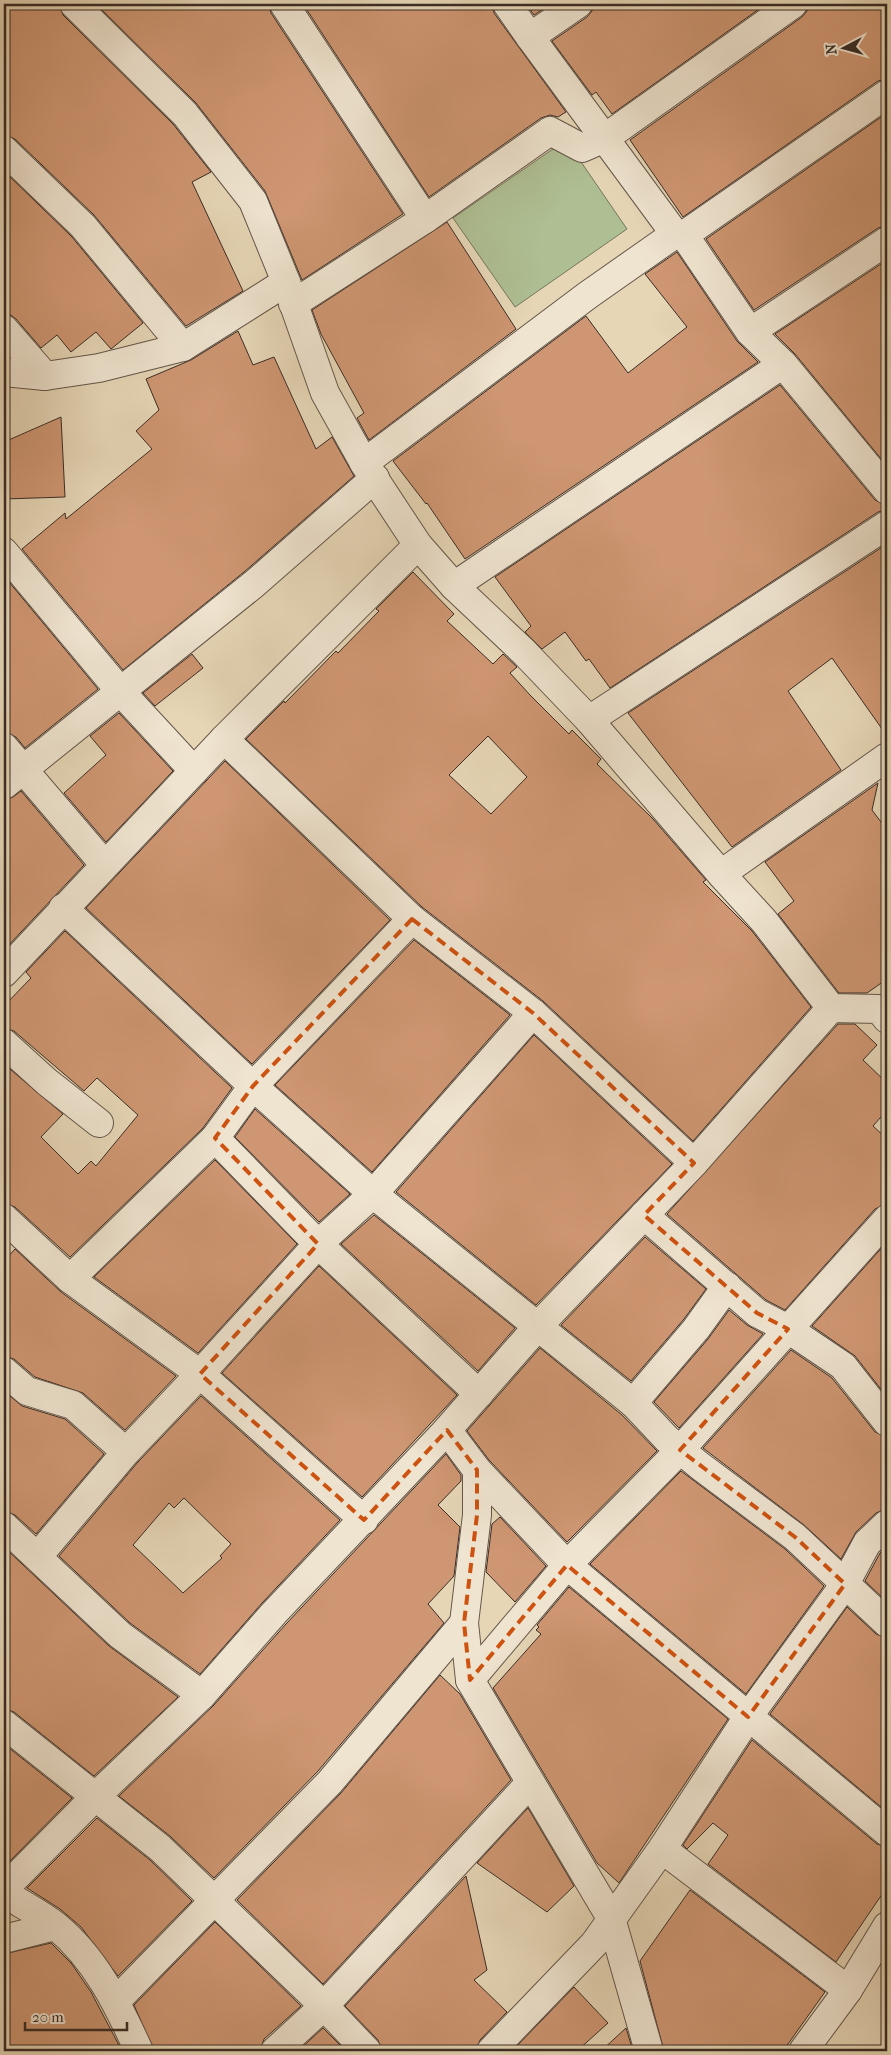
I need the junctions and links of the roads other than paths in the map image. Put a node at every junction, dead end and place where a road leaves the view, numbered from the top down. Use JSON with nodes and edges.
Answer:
{"nodes":[{"id":1,"x":74,"y":4,"type":"edge"},
{"id":2,"x":284,"y":4,"type":"edge"},
{"id":3,"x":507,"y":4,"type":"edge"},
{"id":4,"x":578,"y":4,"type":"edge"},
{"id":5,"x":793,"y":4,"type":"edge"},
{"id":6,"x":530,"y":37,"type":"junction"},
{"id":7,"x":887,"y":94,"type":"edge"},
{"id":8,"x":605,"y":138,"type":"junction"},
{"id":9,"x":4,"y":150,"type":"edge"},
{"id":10,"x":425,"y":219,"type":"junction"},
{"id":11,"x":680,"y":234,"type":"junction"},
{"id":12,"x":887,"y":241,"type":"edge"},
{"id":13,"x":290,"y":293,"type":"junction"},
{"id":14,"x":4,"y":328,"type":"edge"},
{"id":15,"x":750,"y":332,"type":"junction"},
{"id":16,"x":183,"y":347,"type":"junction"},
{"id":17,"x":783,"y":364,"type":"junction"},
{"id":18,"x":4,"y":372,"type":"edge"},
{"id":19,"x":45,"y":376,"type":"junction"},
{"id":20,"x":370,"y":470,"type":"junction"},
{"id":21,"x":887,"y":490,"type":"edge"},
{"id":22,"x":887,"y":525,"type":"edge"},
{"id":23,"x":418,"y":545,"type":"junction"},
{"id":24,"x":4,"y":552,"type":"edge"},
{"id":25,"x":454,"y":586,"type":"junction"},
{"id":26,"x":120,"y":692,"type":"junction"},
{"id":27,"x":589,"y":720,"type":"junction"},
{"id":28,"x":224,"y":739,"type":"junction"},
{"id":29,"x":4,"y":747,"type":"edge"},
{"id":30,"x":887,"y":757,"type":"edge"},
{"id":31,"x":194,"y":771,"type":"junction"},
{"id":32,"x":13,"y":777,"type":"edge"},
{"id":33,"x":104,"y":864,"type":"junction"},
{"id":34,"x":721,"y":874,"type":"junction"},
{"id":35,"x":63,"y":908,"type":"junction"},
{"id":36,"x":412,"y":919,"type":"junction"},
{"id":37,"x":6,"y":967,"type":"edge"},
{"id":38,"x":831,"y":1008,"type":"junction"},
{"id":39,"x":884,"y":1011,"type":"edge"},
{"id":40,"x":533,"y":1013,"type":"junction"},
{"id":41,"x":4,"y":1043,"type":"edge"},
{"id":42,"x":253,"y":1086,"type":"junction"},
{"id":43,"x":99,"y":1123,"type":"dead end"},
{"id":44,"x":214,"y":1138,"type":"junction"},
{"id":45,"x":694,"y":1163,"type":"junction"},
{"id":46,"x":372,"y":1194,"type":"junction"},
{"id":47,"x":644,"y":1215,"type":"junction"},
{"id":48,"x":4,"y":1218,"type":"edge"},
{"id":49,"x":887,"y":1219,"type":"edge"},
{"id":50,"x":318,"y":1244,"type":"junction"},
{"id":51,"x":70,"y":1278,"type":"junction"},
{"id":52,"x":727,"y":1286,"type":"junction"},
{"id":53,"x":539,"y":1325,"type":"junction"},
{"id":54,"x":788,"y":1329,"type":"junction"},
{"id":55,"x":4,"y":1371,"type":"edge"},
{"id":56,"x":200,"y":1374,"type":"junction"},
{"id":57,"x":479,"y":1394,"type":"junction"},
{"id":58,"x":633,"y":1402,"type":"junction"},
{"id":59,"x":887,"y":1422,"type":"edge"},
{"id":60,"x":447,"y":1430,"type":"junction"},
{"id":61,"x":680,"y":1450,"type":"junction"},
{"id":62,"x":126,"y":1452,"type":"junction"},
{"id":63,"x":477,"y":1470,"type":"junction"},
{"id":64,"x":364,"y":1520,"type":"junction"},
{"id":65,"x":887,"y":1524,"type":"edge"},
{"id":66,"x":4,"y":1526,"type":"edge"},
{"id":67,"x":38,"y":1556,"type":"junction"},
{"id":68,"x":567,"y":1565,"type":"junction"},
{"id":69,"x":846,"y":1584,"type":"junction"},
{"id":70,"x":464,"y":1623,"type":"junction"},
{"id":71,"x":887,"y":1623,"type":"edge"},
{"id":72,"x":470,"y":1680,"type":"junction"},
{"id":73,"x":202,"y":1695,"type":"junction"},
{"id":74,"x":748,"y":1717,"type":"junction"},
{"id":75,"x":4,"y":1724,"type":"edge"},
{"id":76,"x":530,"y":1783,"type":"junction"},
{"id":77,"x":96,"y":1796,"type":"junction"},
{"id":78,"x":887,"y":1832,"type":"edge"},
{"id":79,"x":662,"y":1849,"type":"junction"},
{"id":80,"x":4,"y":1889,"type":"edge"},
{"id":81,"x":4,"y":1893,"type":"edge"},
{"id":82,"x":214,"y":1901,"type":"junction"},
{"id":83,"x":611,"y":1918,"type":"junction"},
{"id":84,"x":55,"y":1926,"type":"junction"},
{"id":85,"x":887,"y":1926,"type":"edge"},
{"id":86,"x":4,"y":1939,"type":"edge"},
{"id":87,"x":848,"y":1990,"type":"junction"},
{"id":88,"x":116,"y":2001,"type":"junction"},
{"id":89,"x":324,"y":2006,"type":"junction"},
{"id":90,"x":139,"y":2051,"type":"edge"},
{"id":91,"x":275,"y":2051,"type":"edge"},
{"id":92,"x":367,"y":2051,"type":"edge"},
{"id":93,"x":491,"y":2051,"type":"edge"},
{"id":94,"x":649,"y":2051,"type":"edge"},
{"id":95,"x":803,"y":2051,"type":"edge"}],
"edges":[{"from":1,"to":13,"type":"street"},
{"from":2,"to":10,"type":"street"},
{"from":3,"to":6,"type":"street"},
{"from":4,"to":6,"type":"street"},
{"from":5,"to":8,"type":"street"},
{"from":6,"to":8,"type":"street"},
{"from":7,"to":11,"type":"street"},
{"from":8,"to":10,"type":"street"},
{"from":8,"to":11,"type":"street"},
{"from":9,"to":16,"type":"street"},
{"from":10,"to":13,"type":"street"},
{"from":11,"to":15,"type":"street"},
{"from":11,"to":20,"type":"street"},
{"from":12,"to":15,"type":"street"},
{"from":13,"to":16,"type":"street"},
{"from":13,"to":20,"type":"street"},
{"from":14,"to":19,"type":"street"},
{"from":15,"to":17,"type":"street"},
{"from":16,"to":19,"type":"street"},
{"from":17,"to":21,"type":"street"},
{"from":17,"to":25,"type":"street"},
{"from":18,"to":19,"type":"street"},
{"from":20,"to":23,"type":"street"},
{"from":20,"to":26,"type":"street"},
{"from":22,"to":27,"type":"street"},
{"from":23,"to":25,"type":"street"},
{"from":23,"to":28,"type":"street"},
{"from":24,"to":26,"type":"street"},
{"from":25,"to":27,"type":"street"},
{"from":26,"to":31,"type":"street"},
{"from":26,"to":32,"type":"street"},
{"from":27,"to":34,"type":"street"},
{"from":28,"to":31,"type":"street"},
{"from":28,"to":36,"type":"street"},
{"from":29,"to":32,"type":"street"},
{"from":30,"to":34,"type":"street"},
{"from":31,"to":33,"type":"street"},
{"from":32,"to":33,"type":"street"},
{"from":33,"to":35,"type":"street"},
{"from":34,"to":38,"type":"street"},
{"from":35,"to":37,"type":"street"},
{"from":35,"to":42,"type":"street"},
{"from":36,"to":40,"type":"street"},
{"from":36,"to":42,"type":"street"},
{"from":38,"to":39,"type":"street"},
{"from":38,"to":45,"type":"street"},
{"from":40,"to":45,"type":"street"},
{"from":40,"to":46,"type":"street"},
{"from":41,"to":43,"type":"street"},
{"from":42,"to":44,"type":"street"},
{"from":42,"to":46,"type":"street"},
{"from":44,"to":50,"type":"street"},
{"from":44,"to":51,"type":"street"},
{"from":45,"to":47,"type":"street"},
{"from":46,"to":50,"type":"street"},
{"from":46,"to":53,"type":"street"},
{"from":47,"to":52,"type":"street"},
{"from":47,"to":53,"type":"street"},
{"from":48,"to":51,"type":"street"},
{"from":49,"to":54,"type":"street"},
{"from":50,"to":56,"type":"street"},
{"from":50,"to":57,"type":"street"},
{"from":51,"to":56,"type":"street"},
{"from":52,"to":54,"type":"street"},
{"from":52,"to":58,"type":"street"},
{"from":53,"to":57,"type":"street"},
{"from":53,"to":58,"type":"street"},
{"from":54,"to":59,"type":"street"},
{"from":54,"to":61,"type":"street"},
{"from":55,"to":62,"type":"street"},
{"from":56,"to":62,"type":"street"},
{"from":56,"to":64,"type":"street"},
{"from":57,"to":60,"type":"street"},
{"from":58,"to":61,"type":"street"},
{"from":60,"to":63,"type":"street"},
{"from":60,"to":64,"type":"street"},
{"from":61,"to":68,"type":"street"},
{"from":61,"to":69,"type":"street"},
{"from":62,"to":67,"type":"street"},
{"from":63,"to":68,"type":"street"},
{"from":63,"to":70,"type":"street"},
{"from":64,"to":73,"type":"street"},
{"from":65,"to":69,"type":"street"},
{"from":66,"to":67,"type":"street"},
{"from":67,"to":73,"type":"street"},
{"from":68,"to":72,"type":"street"},
{"from":68,"to":74,"type":"street"},
{"from":69,"to":71,"type":"street"},
{"from":69,"to":74,"type":"street"},
{"from":70,"to":72,"type":"street"},
{"from":70,"to":82,"type":"street"},
{"from":72,"to":76,"type":"street"},
{"from":73,"to":77,"type":"street"},
{"from":74,"to":78,"type":"street"},
{"from":74,"to":79,"type":"street"},
{"from":75,"to":77,"type":"street"},
{"from":76,"to":83,"type":"street"},
{"from":76,"to":89,"type":"street"},
{"from":77,"to":80,"type":"street"},
{"from":77,"to":82,"type":"street"},
{"from":79,"to":83,"type":"street"},
{"from":79,"to":87,"type":"street"},
{"from":81,"to":84,"type":"street"},
{"from":82,"to":88,"type":"street"},
{"from":82,"to":89,"type":"street"},
{"from":83,"to":93,"type":"street"},
{"from":83,"to":94,"type":"street"},
{"from":84,"to":86,"type":"street"},
{"from":84,"to":88,"type":"street"},
{"from":85,"to":87,"type":"street"},
{"from":87,"to":95,"type":"street"},
{"from":88,"to":90,"type":"street"},
{"from":89,"to":91,"type":"street"},
{"from":89,"to":92,"type":"street"}]}
